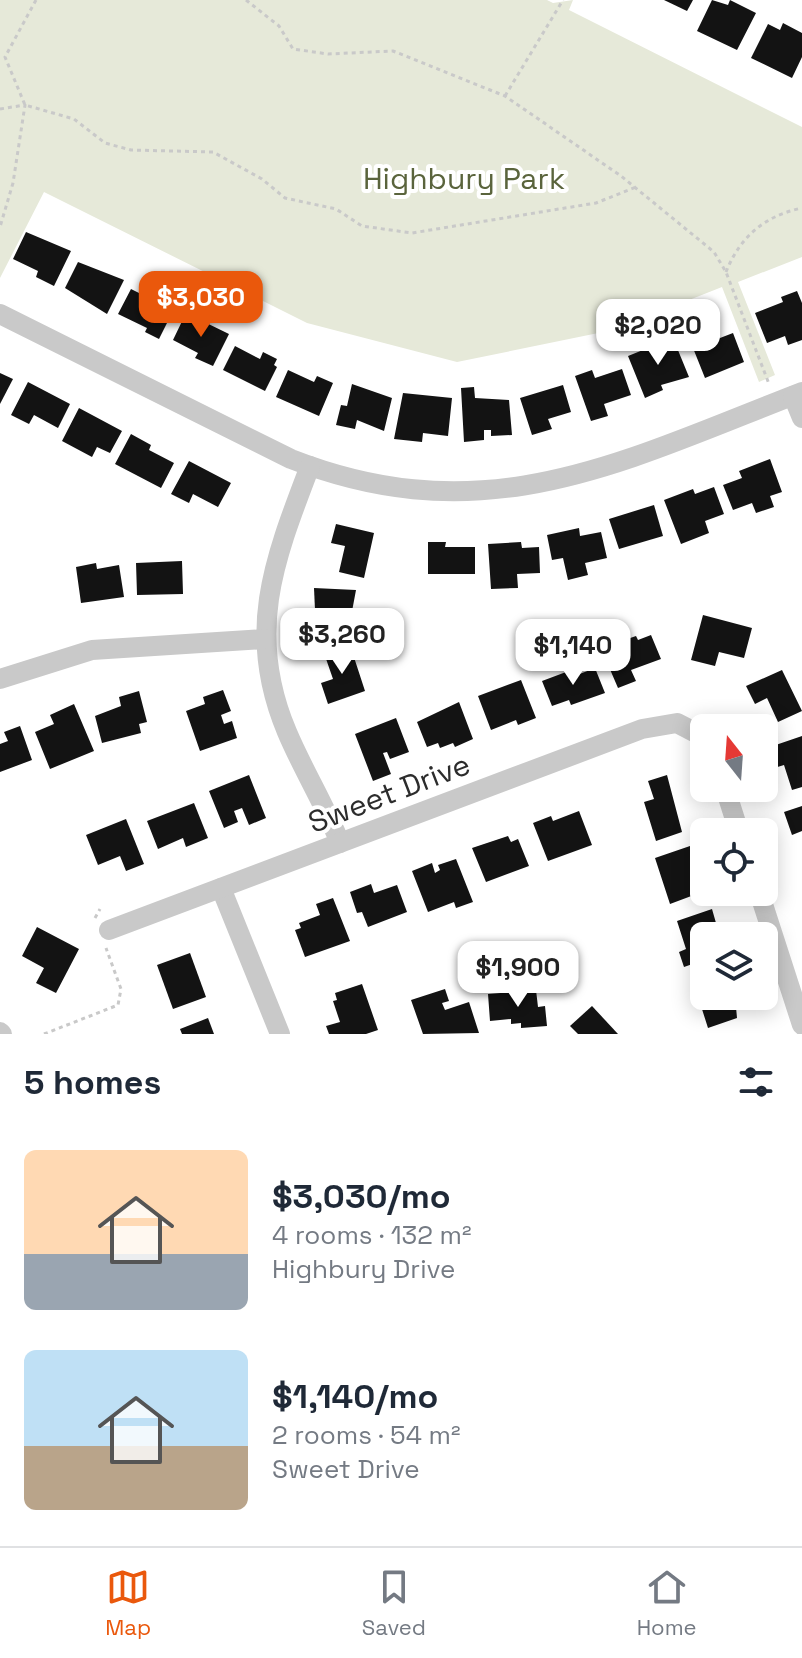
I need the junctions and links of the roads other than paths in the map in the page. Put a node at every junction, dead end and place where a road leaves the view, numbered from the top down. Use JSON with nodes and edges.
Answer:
{"nodes":[{"id":1,"x":0,"y":314,"type":"edge"},
{"id":2,"x":798,"y":394,"type":"edge"},
{"id":3,"x":802,"y":418,"type":"edge"},
{"id":4,"x":310,"y":466,"type":"junction"},
{"id":5,"x":265,"y":639,"type":"junction"},
{"id":6,"x":0,"y":679,"type":"edge"},
{"id":7,"x":690,"y":729,"type":"edge"},
{"id":8,"x":340,"y":843,"type":"junction"},
{"id":9,"x":221,"y":888,"type":"junction"},
{"id":10,"x":764,"y":906,"type":"edge"},
{"id":11,"x":104,"y":934,"type":"road end"},
{"id":12,"x":802,"y":1025,"type":"edge"},
{"id":13,"x":280,"y":1034,"type":"edge"}],
"edges":[{"from":1,"to":4,"type":"street"},
{"from":2,"to":3,"type":"street"},
{"from":2,"to":4,"type":"street"},
{"from":4,"to":5,"type":"street"},
{"from":5,"to":6,"type":"street"},
{"from":5,"to":8,"type":"street"},
{"from":7,"to":8,"type":"street","name":"Sweet Drive"},
{"from":8,"to":9,"type":"street","name":"Sweet Drive"},
{"from":9,"to":11,"type":"street","name":"Sweet Drive"},
{"from":9,"to":13,"type":"street"},
{"from":10,"to":12,"type":"street"}]}
